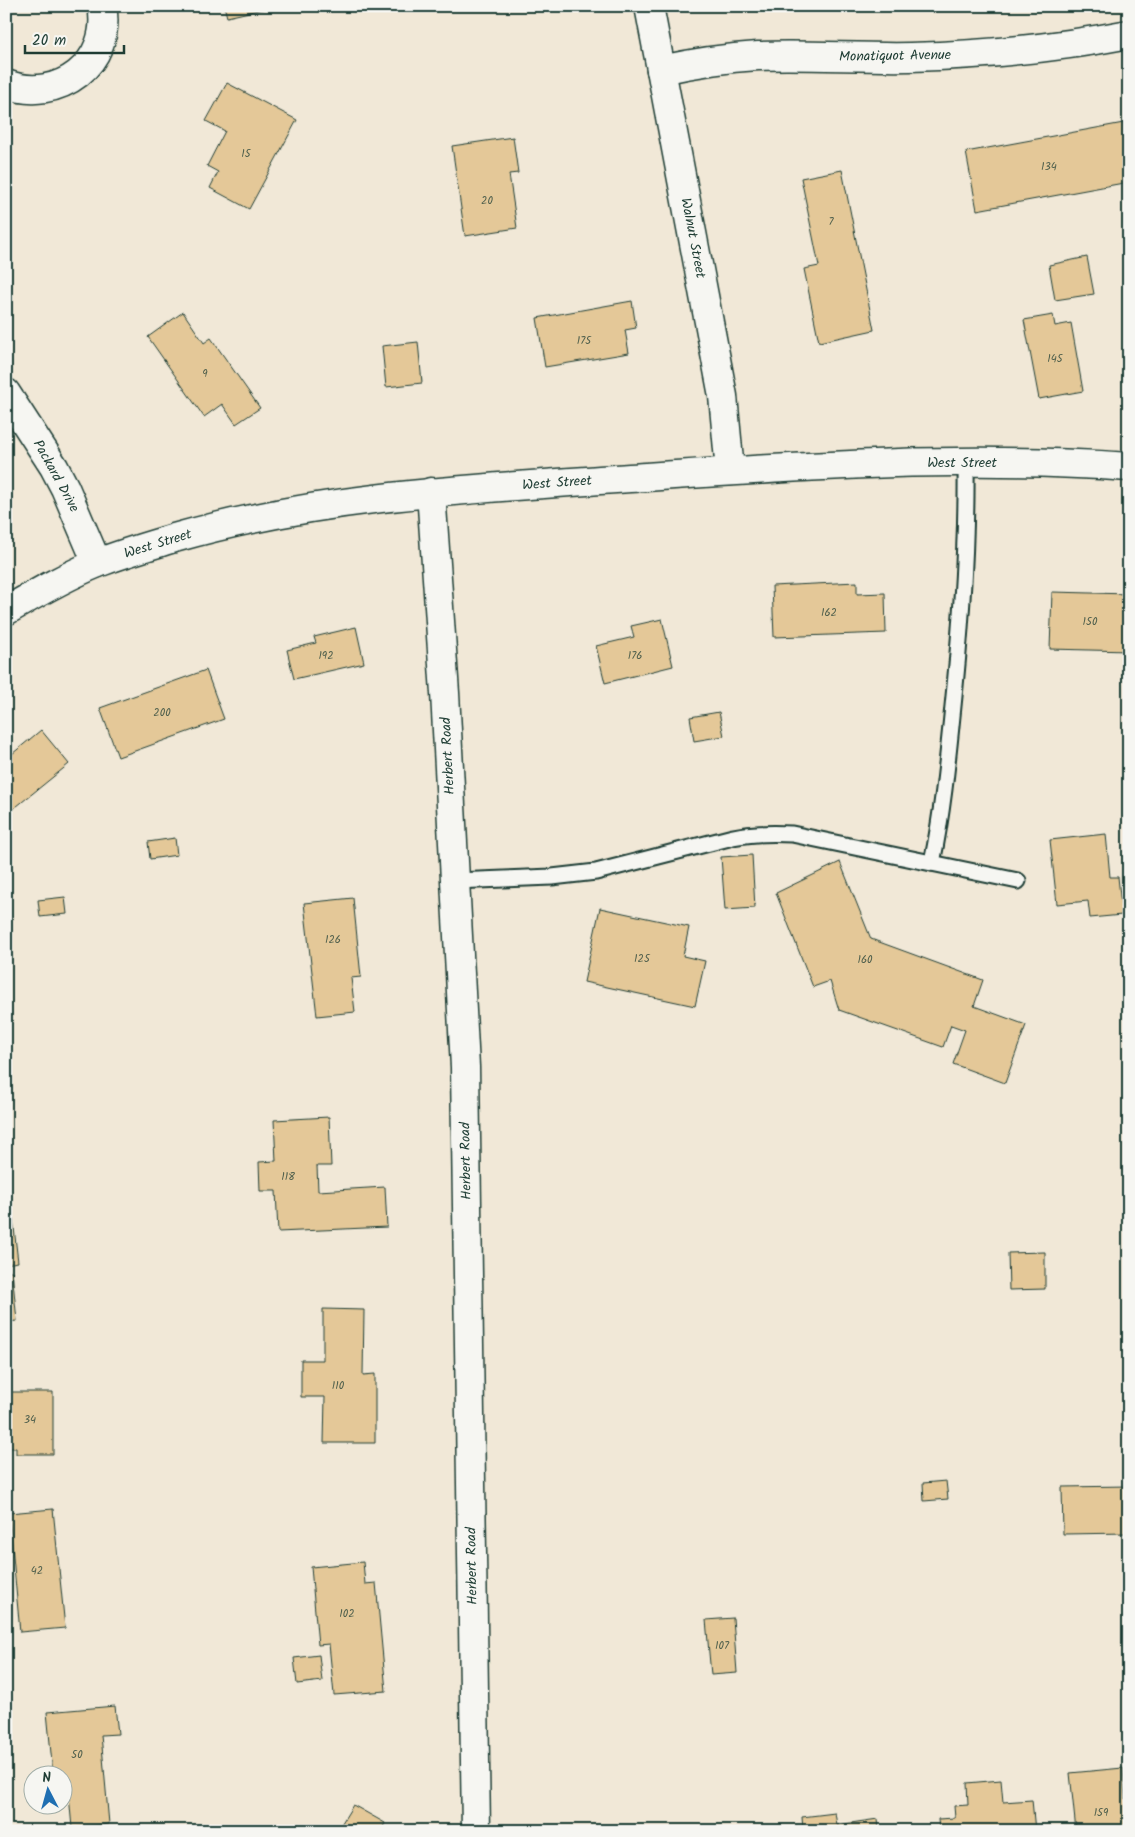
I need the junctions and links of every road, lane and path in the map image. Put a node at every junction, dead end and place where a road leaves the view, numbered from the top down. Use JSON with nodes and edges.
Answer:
{"nodes":[{"id":1,"x":102,"y":6,"type":"edge"},
{"id":2,"x":648,"y":6,"type":"edge"},
{"id":3,"x":1129,"y":34,"type":"edge"},
{"id":4,"x":661,"y":70,"type":"junction"},
{"id":5,"x":6,"y":84,"type":"edge"},
{"id":6,"x":6,"y":392,"type":"edge"},
{"id":7,"x":966,"y":462,"type":"junction"},
{"id":8,"x":1129,"y":467,"type":"edge"},
{"id":9,"x":730,"y":472,"type":"junction"},
{"id":10,"x":431,"y":492,"type":"junction"},
{"id":11,"x":97,"y":563,"type":"junction"},
{"id":12,"x":6,"y":611,"type":"edge"},
{"id":13,"x":932,"y":863,"type":"junction"},
{"id":14,"x":456,"y":881,"type":"junction"},
{"id":15,"x":1018,"y":881,"type":"dead end"},
{"id":16,"x":476,"y":1831,"type":"edge"}],
"edges":[{"from":1,"to":5,"type":"street"},
{"from":2,"to":4,"type":"street","name":"Walnut Street"},
{"from":3,"to":4,"type":"street","name":"Monatiquot Avenue"},
{"from":4,"to":9,"type":"street","name":"Walnut Street"},
{"from":6,"to":11,"type":"street","name":"Packard Drive"},
{"from":7,"to":8,"type":"street","name":"West Street"},
{"from":7,"to":9,"type":"street","name":"West Street"},
{"from":7,"to":13,"type":"lane"},
{"from":9,"to":10,"type":"street","name":"West Street"},
{"from":10,"to":11,"type":"street","name":"West Street"},
{"from":10,"to":14,"type":"street","name":"Herbert Road"},
{"from":11,"to":12,"type":"street","name":"West Street"},
{"from":13,"to":14,"type":"lane"},
{"from":13,"to":15,"type":"lane"},
{"from":14,"to":16,"type":"street","name":"Herbert Road"}]}
